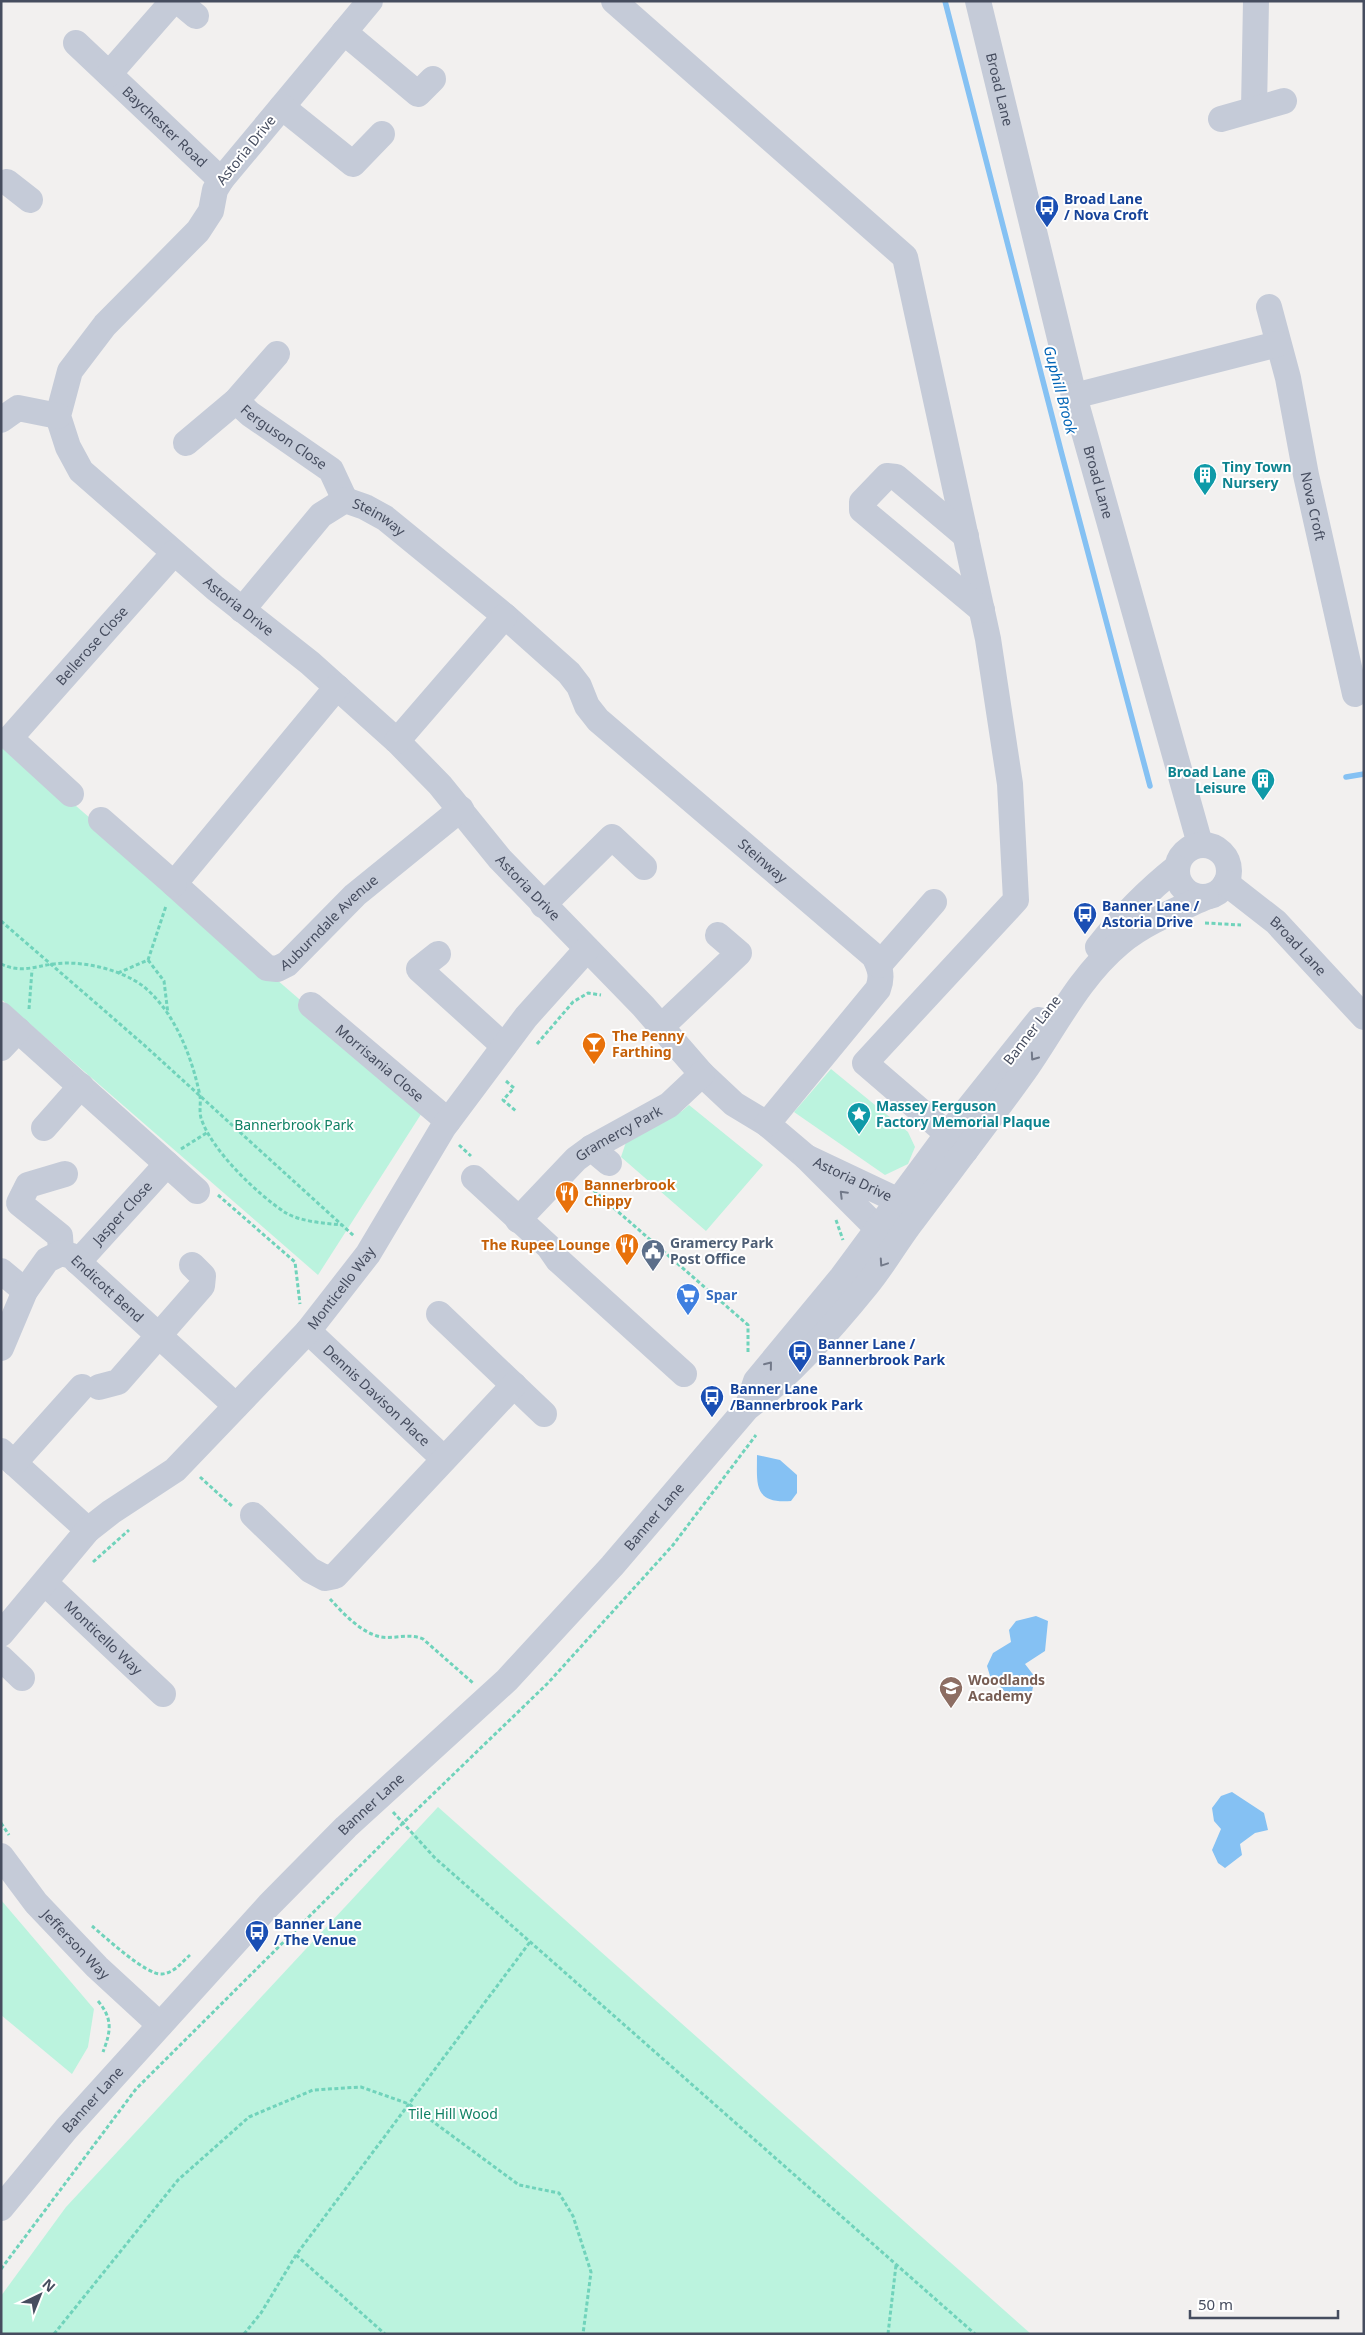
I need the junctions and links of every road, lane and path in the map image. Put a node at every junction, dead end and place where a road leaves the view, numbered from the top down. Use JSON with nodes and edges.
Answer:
{"nodes":[{"id":1,"x":172,"y":1,"type":"edge"},
{"id":2,"x":370,"y":1,"type":"edge"},
{"id":3,"x":614,"y":1,"type":"edge"},
{"id":4,"x":978,"y":1,"type":"edge"},
{"id":5,"x":1256,"y":1,"type":"edge"},
{"id":6,"x":344,"y":32,"type":"junction"},
{"id":7,"x":76,"y":43,"type":"dead end"},
{"id":8,"x":109,"y":74,"type":"junction"},
{"id":9,"x":419,"y":94,"type":"dead end"},
{"id":10,"x":1284,"y":101,"type":"dead end"},
{"id":11,"x":282,"y":106,"type":"junction"},
{"id":12,"x":1254,"y":110,"type":"junction"},
{"id":13,"x":1221,"y":119,"type":"dead end"},
{"id":14,"x":382,"y":134,"type":"dead end"},
{"id":15,"x":220,"y":180,"type":"junction"},
{"id":16,"x":3,"y":183,"type":"edge"},
{"id":17,"x":30,"y":200,"type":"dead end"},
{"id":18,"x":1269,"y":307,"type":"dead end"},
{"id":19,"x":1278,"y":344,"type":"junction"},
{"id":20,"x":277,"y":354,"type":"dead end"},
{"id":21,"x":1074,"y":396,"type":"junction"},
{"id":22,"x":236,"y":401,"type":"junction"},
{"id":23,"x":58,"y":416,"type":"junction"},
{"id":24,"x":1,"y":420,"type":"edge"},
{"id":25,"x":186,"y":442,"type":"dead end"},
{"id":26,"x":345,"y":500,"type":"junction"},
{"id":27,"x":966,"y":536,"type":"junction"},
{"id":28,"x":174,"y":553,"type":"junction"},
{"id":29,"x":242,"y":610,"type":"junction"},
{"id":30,"x":982,"y":610,"type":"junction"},
{"id":31,"x":505,"y":616,"type":"junction"},
{"id":32,"x":1357,"y":667,"type":"edge"},
{"id":33,"x":337,"y":687,"type":"junction"},
{"id":34,"x":1356,"y":694,"type":"dead end"},
{"id":35,"x":6,"y":734,"type":"edge"},
{"id":36,"x":397,"y":741,"type":"junction"},
{"id":37,"x":71,"y":794,"type":"dead end"},
{"id":38,"x":461,"y":809,"type":"junction"},
{"id":39,"x":101,"y":820,"type":"dead end"},
{"id":40,"x":1200,"y":844,"type":"junction"},
{"id":41,"x":644,"y":867,"type":"dead end"},
{"id":42,"x":1176,"y":868,"type":"junction"},
{"id":43,"x":174,"y":884,"type":"junction"},
{"id":44,"x":1216,"y":890,"type":"junction"},
{"id":45,"x":934,"y":902,"type":"dead end"},
{"id":46,"x":543,"y":905,"type":"junction"},
{"id":47,"x":1,"y":921,"type":"edge"},
{"id":48,"x":1200,"y":923,"type":"dead end"},
{"id":49,"x":1247,"y":927,"type":"dead end"},
{"id":50,"x":718,"y":935,"type":"dead end"},
{"id":51,"x":587,"y":949,"type":"junction"},
{"id":52,"x":438,"y":954,"type":"dead end"},
{"id":53,"x":148,"y":960,"type":"junction"},
{"id":54,"x":1,"y":964,"type":"edge"},
{"id":55,"x":52,"y":964,"type":"junction"},
{"id":56,"x":879,"y":965,"type":"junction"},
{"id":57,"x":32,"y":970,"type":"junction"},
{"id":58,"x":118,"y":973,"type":"junction"},
{"id":59,"x":588,"y":992,"type":"dead end"},
{"id":60,"x":311,"y":1006,"type":"dead end"},
{"id":61,"x":168,"y":1017,"type":"junction"},
{"id":62,"x":1364,"y":1017,"type":"edge"},
{"id":63,"x":662,"y":1026,"type":"junction"},
{"id":64,"x":7,"y":1031,"type":"edge"},
{"id":65,"x":536,"y":1045,"type":"dead end"},
{"id":66,"x":504,"y":1046,"type":"junction"},
{"id":67,"x":512,"y":1074,"type":"dead end"},
{"id":68,"x":702,"y":1074,"type":"junction"},
{"id":69,"x":506,"y":1081,"type":"junction"},
{"id":70,"x":81,"y":1086,"type":"junction"},
{"id":71,"x":501,"y":1088,"type":"dead end"},
{"id":72,"x":200,"y":1098,"type":"junction"},
{"id":73,"x":517,"y":1112,"type":"dead end"},
{"id":74,"x":767,"y":1124,"type":"junction"},
{"id":75,"x":44,"y":1128,"type":"dead end"},
{"id":76,"x":456,"y":1130,"type":"junction"},
{"id":77,"x":208,"y":1132,"type":"junction"},
{"id":78,"x":956,"y":1143,"type":"junction"},
{"id":79,"x":459,"y":1145,"type":"junction"},
{"id":80,"x":453,"y":1152,"type":"dead end"},
{"id":81,"x":806,"y":1157,"type":"junction"},
{"id":82,"x":167,"y":1164,"type":"junction"},
{"id":83,"x":473,"y":1168,"type":"joint"},
{"id":84,"x":568,"y":1168,"type":"junction"},
{"id":85,"x":65,"y":1174,"type":"dead end"},
{"id":86,"x":197,"y":1191,"type":"joint"},
{"id":87,"x":908,"y":1207,"type":"junction"},
{"id":88,"x":835,"y":1216,"type":"dead end"},
{"id":89,"x":518,"y":1220,"type":"junction"},
{"id":90,"x":342,"y":1225,"type":"junction"},
{"id":91,"x":877,"y":1228,"type":"junction"},
{"id":92,"x":354,"y":1237,"type":"dead end"},
{"id":93,"x":844,"y":1243,"type":"dead end"},
{"id":94,"x":70,"y":1258,"type":"junction"},
{"id":95,"x":192,"y":1265,"type":"dead end"},
{"id":96,"x":1,"y":1271,"type":"edge"},
{"id":97,"x":25,"y":1290,"type":"junction"},
{"id":98,"x":300,"y":1304,"type":"dead end"},
{"id":99,"x":439,"y":1314,"type":"dead end"},
{"id":100,"x":308,"y":1331,"type":"junction"},
{"id":101,"x":159,"y":1334,"type":"junction"},
{"id":102,"x":2,"y":1345,"type":"edge"},
{"id":103,"x":748,"y":1364,"type":"dead end"},
{"id":104,"x":684,"y":1374,"type":"dead end"},
{"id":105,"x":514,"y":1385,"type":"junction"},
{"id":106,"x":236,"y":1406,"type":"junction"},
{"id":107,"x":748,"y":1408,"type":"junction"},
{"id":108,"x":544,"y":1414,"type":"dead end"},
{"id":109,"x":8,"y":1457,"type":"edge"},
{"id":110,"x":444,"y":1459,"type":"junction"},
{"id":111,"x":253,"y":1515,"type":"dead end"},
{"id":112,"x":88,"y":1530,"type":"junction"},
{"id":113,"x":45,"y":1583,"type":"junction"},
{"id":114,"x":1,"y":1634,"type":"edge"},
{"id":115,"x":1,"y":1658,"type":"edge"},
{"id":116,"x":22,"y":1678,"type":"dead end"},
{"id":117,"x":163,"y":1694,"type":"dead end"},
{"id":118,"x":1,"y":1823,"type":"edge"},
{"id":119,"x":8,"y":1849,"type":"edge"},
{"id":120,"x":88,"y":1923,"type":"dead end"},
{"id":121,"x":530,"y":1942,"type":"junction"},
{"id":122,"x":196,"y":1951,"type":"dead end"},
{"id":123,"x":95,"y":1998,"type":"dead end"},
{"id":124,"x":160,"y":2025,"type":"junction"},
{"id":125,"x":128,"y":2080,"type":"junction"},
{"id":126,"x":409,"y":2104,"type":"junction"},
{"id":127,"x":1,"y":2208,"type":"edge"},
{"id":128,"x":296,"y":2255,"type":"junction"},
{"id":129,"x":896,"y":2264,"type":"junction"},
{"id":130,"x":1,"y":2269,"type":"edge"},
{"id":131,"x":54,"y":2334,"type":"edge"},
{"id":132,"x":244,"y":2334,"type":"edge"},
{"id":133,"x":385,"y":2334,"type":"edge"},
{"id":134,"x":583,"y":2334,"type":"edge"},
{"id":135,"x":888,"y":2334,"type":"edge"},
{"id":136,"x":975,"y":2334,"type":"edge"}],
"edges":[{"from":1,"to":8,"type":"street"},
{"from":2,"to":6,"type":"street","name":"Astoria Drive"},
{"from":3,"to":27,"type":"street"},
{"from":4,"to":21,"type":"street","name":"Broad Lane"},
{"from":5,"to":12,"type":"street"},
{"from":6,"to":9,"type":"street"},
{"from":6,"to":11,"type":"street","name":"Astoria Drive"},
{"from":7,"to":8,"type":"street","name":"Baychester Road"},
{"from":8,"to":15,"type":"street","name":"Baychester Road"},
{"from":10,"to":12,"type":"street"},
{"from":11,"to":14,"type":"street"},
{"from":11,"to":15,"type":"street","name":"Astoria Drive"},
{"from":12,"to":13,"type":"street"},
{"from":15,"to":23,"type":"street","name":"Astoria Drive"},
{"from":16,"to":17,"type":"street"},
{"from":18,"to":19,"type":"street","name":"Nova Croft"},
{"from":19,"to":21,"type":"street"},
{"from":19,"to":32,"type":"street","name":"Nova Croft"},
{"from":20,"to":22,"type":"street","name":"Ferguson Close"},
{"from":21,"to":40,"type":"street","name":"Broad Lane"},
{"from":22,"to":25,"type":"street","name":"Ferguson Close"},
{"from":22,"to":26,"type":"street","name":"Ferguson Close"},
{"from":23,"to":24,"type":"street"},
{"from":23,"to":28,"type":"street","name":"Astoria Drive"},
{"from":26,"to":29,"type":"street","name":"Steinway"},
{"from":26,"to":31,"type":"street","name":"Steinway"},
{"from":27,"to":30,"type":"street"},
{"from":27,"to":30,"type":"street"},
{"from":28,"to":29,"type":"street","name":"Astoria Drive"},
{"from":28,"to":35,"type":"street","name":"Bellerose Close"},
{"from":29,"to":33,"type":"street","name":"Astoria Drive"},
{"from":30,"to":78,"type":"street"},
{"from":31,"to":36,"type":"street"},
{"from":31,"to":56,"type":"street","name":"Steinway"},
{"from":32,"to":34,"type":"street","name":"Nova Croft"},
{"from":33,"to":36,"type":"street","name":"Astoria Drive"},
{"from":33,"to":43,"type":"street"},
{"from":35,"to":37,"type":"street","name":"Bellerose Close"},
{"from":36,"to":38,"type":"street","name":"Astoria Drive"},
{"from":38,"to":43,"type":"street","name":"Auburndale Avenue"},
{"from":38,"to":46,"type":"street","name":"Astoria Drive"},
{"from":39,"to":43,"type":"street","name":"Auburndale Avenue"},
{"from":40,"to":42,"type":"street"},
{"from":40,"to":44,"type":"street"},
{"from":41,"to":46,"type":"street"},
{"from":42,"to":44,"type":"street"},
{"from":42,"to":78,"type":"street","name":"Banner Lane"},
{"from":43,"to":53,"type":"path"},
{"from":44,"to":62,"type":"street","name":"Broad Lane"},
{"from":44,"to":78,"type":"street","name":"Banner Lane","one_way":true},
{"from":45,"to":56,"type":"street"},
{"from":46,"to":51,"type":"street","name":"Astoria Drive"},
{"from":47,"to":55,"type":"path"},
{"from":48,"to":49,"type":"path"},
{"from":50,"to":63,"type":"street"},
{"from":51,"to":63,"type":"street","name":"Astoria Drive"},
{"from":51,"to":66,"type":"street","name":"Monticello Way"},
{"from":52,"to":66,"type":"street"},
{"from":53,"to":58,"type":"path"},
{"from":53,"to":61,"type":"path"},
{"from":54,"to":57,"type":"path"},
{"from":55,"to":57,"type":"path"},
{"from":55,"to":58,"type":"path"},
{"from":55,"to":72,"type":"path"},
{"from":56,"to":74,"type":"street"},
{"from":57,"to":64,"type":"path"},
{"from":58,"to":61,"type":"path"},
{"from":59,"to":65,"type":"path"},
{"from":60,"to":76,"type":"street","name":"Morrisania Close"},
{"from":61,"to":72,"type":"path"},
{"from":63,"to":68,"type":"street","name":"Astoria Drive"},
{"from":64,"to":70,"type":"street"},
{"from":66,"to":76,"type":"street","name":"Monticello Way"},
{"from":67,"to":69,"type":"path"},
{"from":68,"to":74,"type":"street","name":"Astoria Drive"},
{"from":68,"to":84,"type":"street","name":"Gramercy Park"},
{"from":69,"to":71,"type":"path"},
{"from":69,"to":73,"type":"path"},
{"from":70,"to":75,"type":"street"},
{"from":70,"to":82,"type":"street"},
{"from":72,"to":77,"type":"path"},
{"from":72,"to":90,"type":"path"},
{"from":74,"to":81,"type":"street","name":"Astoria Drive"},
{"from":76,"to":79,"type":"path"},
{"from":76,"to":100,"type":"street","name":"Monticello Way"},
{"from":77,"to":82,"type":"path"},
{"from":77,"to":90,"type":"path"},
{"from":78,"to":87,"type":"street","name":"Banner Lane"},
{"from":79,"to":80,"type":"path"},
{"from":79,"to":83,"type":"path"},
{"from":81,"to":87,"type":"street","name":"Astoria Drive"},
{"from":91,"to":81,"type":"street","name":"Astoria Drive","one_way":true},
{"from":82,"to":86,"type":"street"},
{"from":82,"to":94,"type":"street","name":"Jasper Close"},
{"from":83,"to":89,"type":"street"},
{"from":84,"to":89,"type":"street","name":"Gramercy Park"},
{"from":84,"to":103,"type":"path"},
{"from":85,"to":94,"type":"street"},
{"from":86,"to":98,"type":"path"},
{"from":87,"to":91,"type":"street","name":"Banner Lane"},
{"from":87,"to":107,"type":"street","name":"Banner Lane","one_way":true},
{"from":88,"to":93,"type":"path"},
{"from":89,"to":104,"type":"street"},
{"from":90,"to":92,"type":"path"},
{"from":107,"to":91,"type":"street","name":"Banner Lane","one_way":true},
{"from":94,"to":97,"type":"street","name":"Endicott Bend"},
{"from":94,"to":101,"type":"street","name":"Endicott Bend"},
{"from":95,"to":101,"type":"street"},
{"from":96,"to":97,"type":"street"},
{"from":97,"to":102,"type":"street","name":"Endicott Bend"},
{"from":99,"to":105,"type":"street"},
{"from":100,"to":106,"type":"street","name":"Monticello Way"},
{"from":100,"to":110,"type":"street","name":"Dennis Davison Place"},
{"from":101,"to":106,"type":"street","name":"Endicott Bend"},
{"from":101,"to":109,"type":"street"},
{"from":105,"to":108,"type":"street"},
{"from":105,"to":110,"type":"street"},
{"from":106,"to":112,"type":"street","name":"Monticello Way"},
{"from":107,"to":124,"type":"street","name":"Banner Lane"},
{"from":109,"to":112,"type":"street"},
{"from":110,"to":111,"type":"street"},
{"from":112,"to":113,"type":"street","name":"Monticello Way"},
{"from":113,"to":114,"type":"street","name":"Monticello Way"},
{"from":113,"to":117,"type":"street","name":"Monticello Way"},
{"from":115,"to":116,"type":"street"},
{"from":118,"to":119,"type":"path"},
{"from":119,"to":124,"type":"street","name":"Jefferson Way"},
{"from":120,"to":122,"type":"path"},
{"from":121,"to":125,"type":"path"},
{"from":121,"to":126,"type":"path"},
{"from":121,"to":129,"type":"path"},
{"from":123,"to":125,"type":"path"},
{"from":124,"to":125,"type":"street","name":"Banner Lane"},
{"from":125,"to":127,"type":"street","name":"Banner Lane"},
{"from":125,"to":130,"type":"path"},
{"from":126,"to":128,"type":"path"},
{"from":126,"to":131,"type":"path"},
{"from":126,"to":134,"type":"path"},
{"from":128,"to":132,"type":"path"},
{"from":128,"to":133,"type":"path"},
{"from":129,"to":135,"type":"path"},
{"from":129,"to":136,"type":"path"}]}
